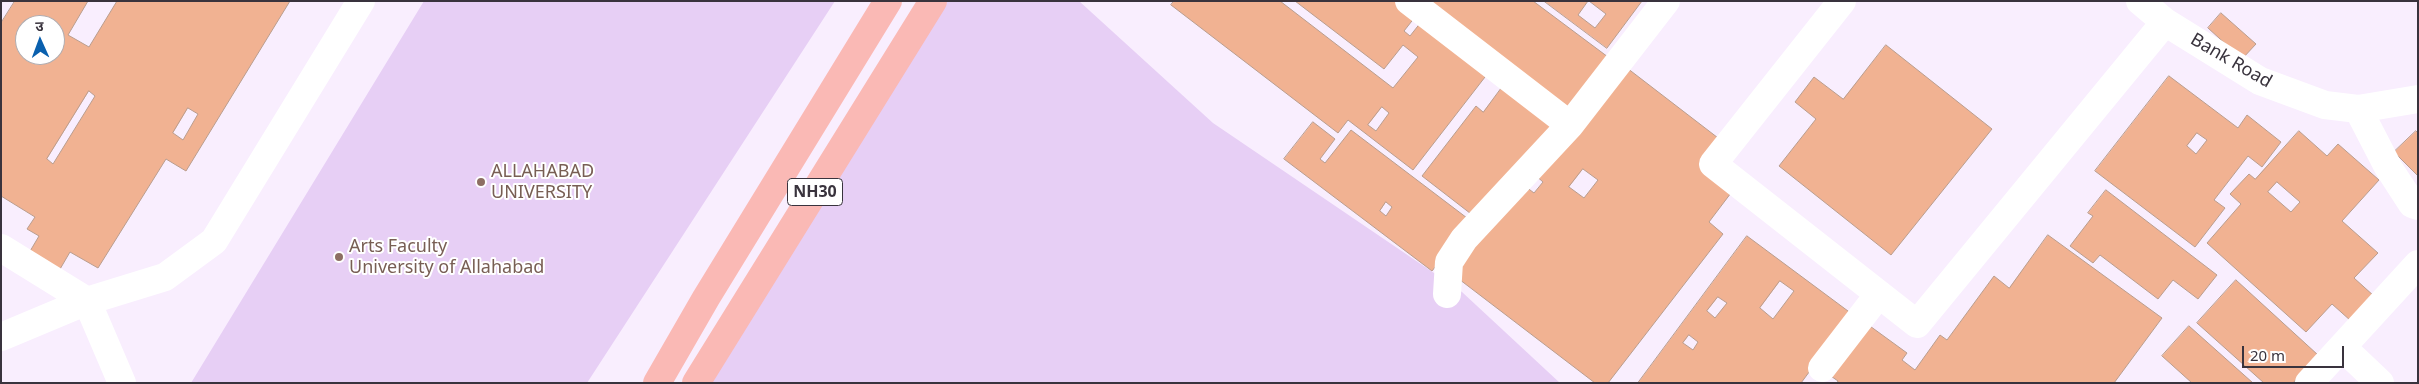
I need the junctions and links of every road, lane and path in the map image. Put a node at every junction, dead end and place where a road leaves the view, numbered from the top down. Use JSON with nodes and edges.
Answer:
{"nodes":[{"id":1,"x":361,"y":1,"type":"edge"},
{"id":2,"x":888,"y":1,"type":"edge"},
{"id":3,"x":933,"y":1,"type":"edge"},
{"id":4,"x":1409,"y":1,"type":"edge"},
{"id":5,"x":1666,"y":1,"type":"edge"},
{"id":6,"x":1842,"y":1,"type":"edge"},
{"id":7,"x":2140,"y":1,"type":"edge"},
{"id":8,"x":2165,"y":22,"type":"junction"},
{"id":9,"x":2418,"y":100,"type":"edge"},
{"id":10,"x":2358,"y":109,"type":"junction"},
{"id":11,"x":1570,"y":125,"type":"junction"},
{"id":12,"x":2418,"y":206,"type":"edge"},
{"id":13,"x":1,"y":248,"type":"edge"},
{"id":14,"x":2418,"y":264,"type":"edge"},
{"id":15,"x":1447,"y":294,"type":"dead end"},
{"id":16,"x":1879,"y":294,"type":"junction"},
{"id":17,"x":87,"y":301,"type":"junction"},
{"id":18,"x":1,"y":337,"type":"edge"},
{"id":19,"x":2342,"y":347,"type":"junction"},
{"id":20,"x":1822,"y":368,"type":"dead end"},
{"id":21,"x":122,"y":383,"type":"edge"},
{"id":22,"x":657,"y":383,"type":"edge"},
{"id":23,"x":696,"y":383,"type":"edge"},
{"id":24,"x":2309,"y":383,"type":"edge"},
{"id":25,"x":2380,"y":383,"type":"edge"}],
"edges":[{"from":1,"to":17,"type":"street"},
{"from":2,"to":22,"type":"highway"},
{"from":3,"to":23,"type":"highway","number":"NH30"},
{"from":4,"to":11,"type":"street"},
{"from":5,"to":11,"type":"street"},
{"from":6,"to":16,"type":"street"},
{"from":7,"to":8,"type":"street","name":"Bank Road"},
{"from":8,"to":10,"type":"street","name":"Bank Road"},
{"from":8,"to":16,"type":"street"},
{"from":9,"to":10,"type":"street","name":"Bank Road"},
{"from":10,"to":12,"type":"street"},
{"from":11,"to":15,"type":"street"},
{"from":13,"to":17,"type":"street"},
{"from":14,"to":19,"type":"street"},
{"from":16,"to":20,"type":"street"},
{"from":17,"to":18,"type":"street"},
{"from":17,"to":21,"type":"street"},
{"from":19,"to":24,"type":"street"},
{"from":19,"to":25,"type":"street"}]}
